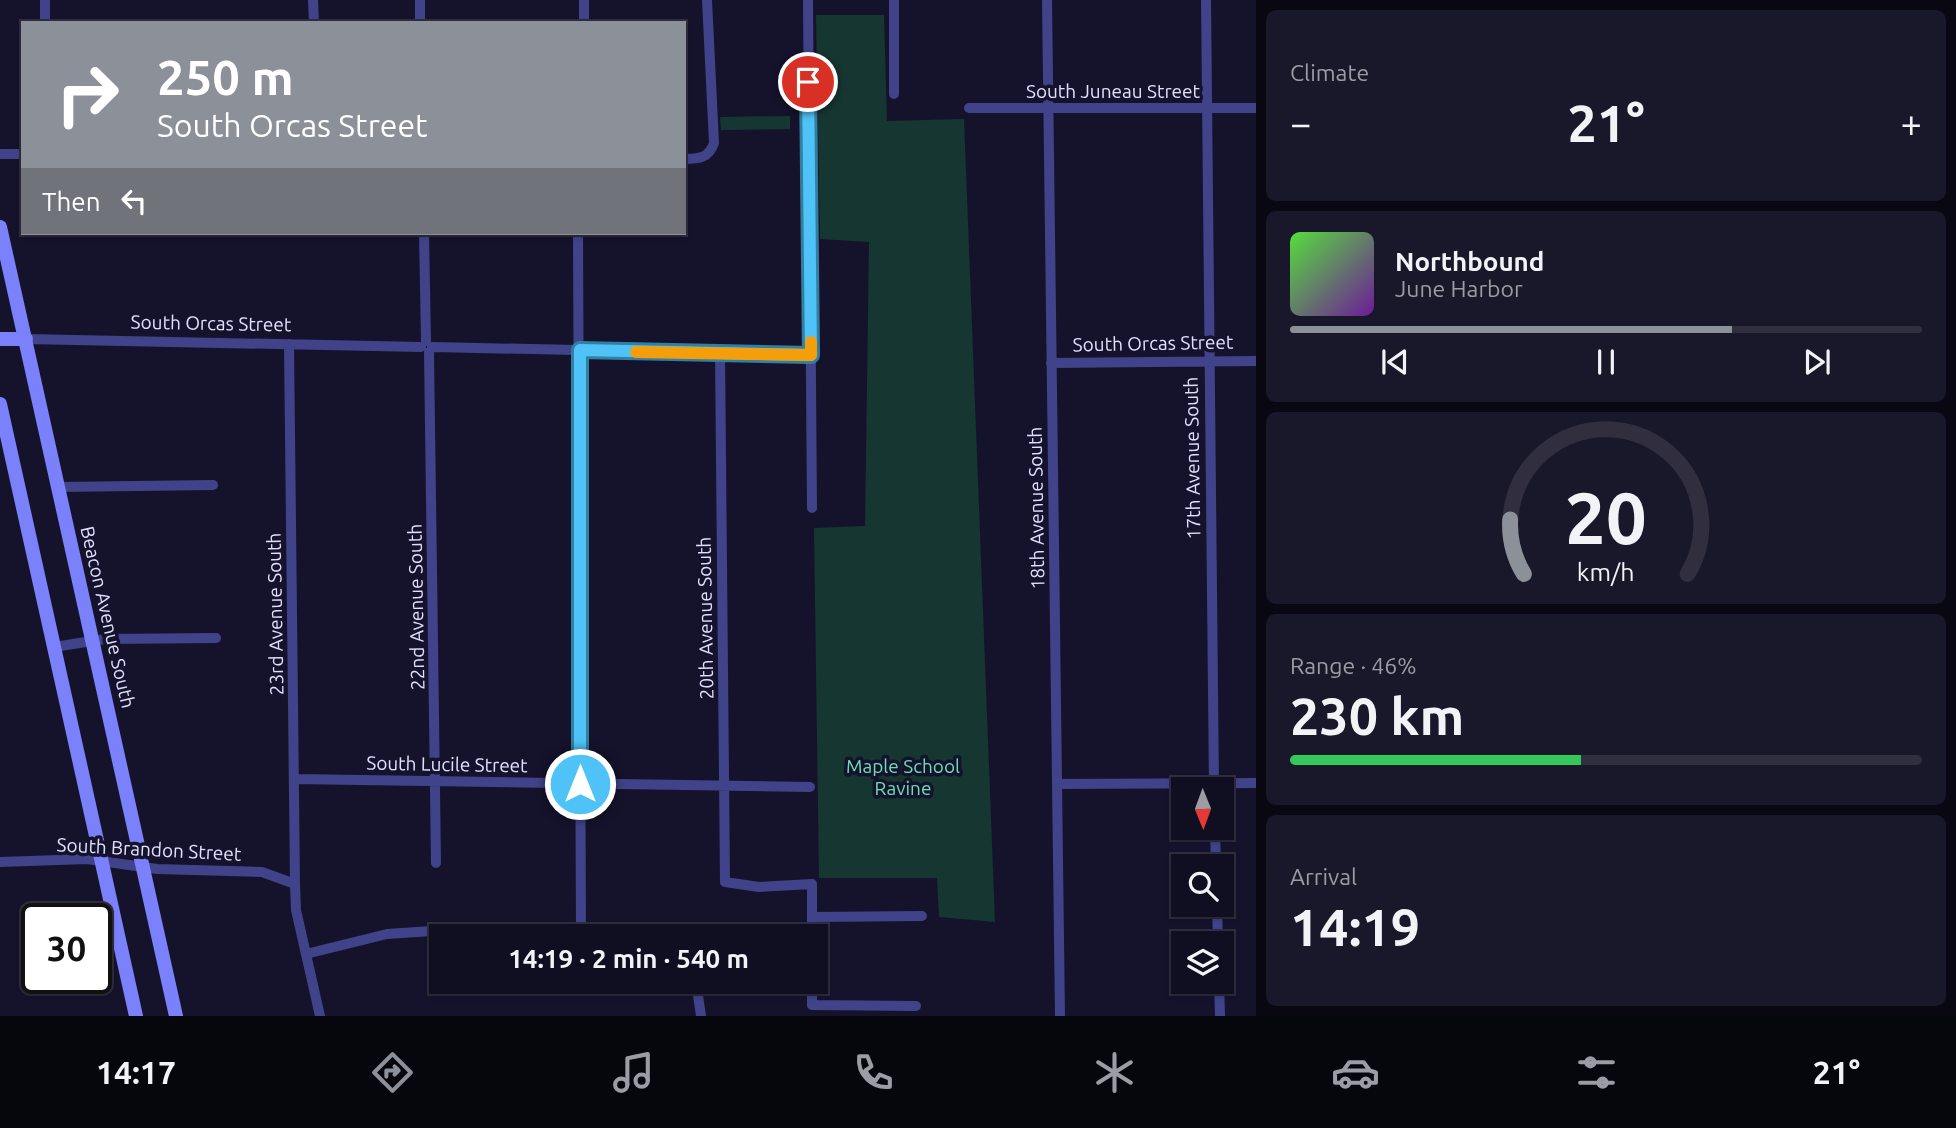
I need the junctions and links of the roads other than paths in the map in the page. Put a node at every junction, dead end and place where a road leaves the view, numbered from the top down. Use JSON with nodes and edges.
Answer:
{"nodes":[{"id":1,"x":45,"y":0,"type":"edge"},
{"id":2,"x":313,"y":0,"type":"edge"},
{"id":3,"x":420,"y":0,"type":"edge"},
{"id":4,"x":584,"y":0,"type":"edge"},
{"id":5,"x":707,"y":0,"type":"edge"},
{"id":6,"x":808,"y":0,"type":"edge"},
{"id":7,"x":894,"y":0,"type":"edge"},
{"id":8,"x":1047,"y":0,"type":"edge"},
{"id":9,"x":1206,"y":0,"type":"edge"},
{"id":10,"x":45,"y":21,"type":"edge"},
{"id":11,"x":314,"y":21,"type":"edge"},
{"id":12,"x":420,"y":21,"type":"edge"},
{"id":13,"x":584,"y":21,"type":"edge"},
{"id":14,"x":894,"y":94,"type":"dead end"},
{"id":15,"x":969,"y":108,"type":"dead end"},
{"id":16,"x":1049,"y":108,"type":"junction"},
{"id":17,"x":1206,"y":108,"type":"junction"},
{"id":18,"x":1256,"y":108,"type":"edge"},
{"id":19,"x":0,"y":154,"type":"edge"},
{"id":20,"x":21,"y":154,"type":"edge"},
{"id":21,"x":686,"y":159,"type":"edge"},
{"id":22,"x":0,"y":228,"type":"edge"},
{"id":23,"x":424,"y":235,"type":"edge"},
{"id":24,"x":578,"y":235,"type":"edge"},
{"id":25,"x":0,"y":339,"type":"edge"},
{"id":26,"x":26,"y":339,"type":"junction"},
{"id":27,"x":289,"y":344,"type":"junction"},
{"id":28,"x":427,"y":347,"type":"junction"},
{"id":29,"x":580,"y":350,"type":"junction"},
{"id":30,"x":720,"y":353,"type":"junction"},
{"id":31,"x":811,"y":355,"type":"junction"},
{"id":32,"x":1208,"y":361,"type":"junction"},
{"id":33,"x":1256,"y":361,"type":"edge"},
{"id":34,"x":1051,"y":363,"type":"junction"},
{"id":35,"x":0,"y":404,"type":"edge"},
{"id":36,"x":213,"y":485,"type":"dead end"},
{"id":37,"x":58,"y":487,"type":"junction"},
{"id":38,"x":812,"y":508,"type":"dead end"},
{"id":39,"x":216,"y":638,"type":"dead end"},
{"id":40,"x":93,"y":641,"type":"junction"},
{"id":41,"x":54,"y":647,"type":"junction"},
{"id":42,"x":1214,"y":777,"type":"edge"},
{"id":43,"x":294,"y":779,"type":"junction"},
{"id":44,"x":435,"y":781,"type":"junction"},
{"id":45,"x":1256,"y":782,"type":"edge"},
{"id":46,"x":580,"y":784,"type":"junction"},
{"id":47,"x":1058,"y":784,"type":"junction"},
{"id":48,"x":1234,"y":784,"type":"edge"},
{"id":49,"x":1171,"y":785,"type":"edge"},
{"id":50,"x":724,"y":786,"type":"junction"},
{"id":51,"x":810,"y":787,"type":"dead end"},
{"id":52,"x":0,"y":862,"type":"edge"},
{"id":53,"x":101,"y":862,"type":"junction"},
{"id":54,"x":436,"y":863,"type":"dead end"},
{"id":55,"x":143,"y":867,"type":"junction"},
{"id":56,"x":295,"y":884,"type":"junction"},
{"id":57,"x":922,"y":916,"type":"dead end"},
{"id":58,"x":812,"y":917,"type":"junction"},
{"id":59,"x":582,"y":924,"type":"edge"},
{"id":60,"x":812,"y":924,"type":"edge"},
{"id":61,"x":429,"y":931,"type":"edge"},
{"id":62,"x":306,"y":954,"type":"junction"},
{"id":63,"x":698,"y":994,"type":"edge"},
{"id":64,"x":811,"y":994,"type":"edge"},
{"id":65,"x":1219,"y":994,"type":"edge"},
{"id":66,"x":916,"y":1006,"type":"dead end"},
{"id":67,"x":136,"y":1016,"type":"edge"},
{"id":68,"x":176,"y":1016,"type":"edge"},
{"id":69,"x":320,"y":1016,"type":"edge"},
{"id":70,"x":701,"y":1016,"type":"edge"},
{"id":71,"x":1060,"y":1016,"type":"edge"},
{"id":72,"x":1220,"y":1016,"type":"edge"}],
"edges":[{"from":1,"to":10,"type":"street"},
{"from":2,"to":11,"type":"street"},
{"from":3,"to":12,"type":"street"},
{"from":4,"to":13,"type":"street"},
{"from":5,"to":21,"type":"street"},
{"from":6,"to":31,"type":"street"},
{"from":7,"to":14,"type":"street"},
{"from":8,"to":16,"type":"street","name":"18th Avenue South"},
{"from":9,"to":17,"type":"street","name":"17th Avenue South"},
{"from":15,"to":16,"type":"street","name":"South Juneau Street"},
{"from":16,"to":17,"type":"street","name":"South Juneau Street"},
{"from":16,"to":34,"type":"street","name":"18th Avenue South"},
{"from":17,"to":18,"type":"street","name":"South Juneau Street"},
{"from":17,"to":32,"type":"street","name":"17th Avenue South"},
{"from":19,"to":20,"type":"street"},
{"from":22,"to":26,"type":"main road","name":"Beacon Avenue South"},
{"from":23,"to":28,"type":"street","name":"22nd Avenue South"},
{"from":24,"to":29,"type":"street"},
{"from":25,"to":26,"type":"main road","name":"South Orcas Street"},
{"from":26,"to":27,"type":"street","name":"South Orcas Street"},
{"from":26,"to":37,"type":"main road","name":"Beacon Avenue South"},
{"from":27,"to":28,"type":"street","name":"South Orcas Street"},
{"from":27,"to":43,"type":"street","name":"23rd Avenue South"},
{"from":28,"to":29,"type":"street","name":"South Orcas Street"},
{"from":28,"to":44,"type":"street","name":"22nd Avenue South"},
{"from":29,"to":30,"type":"street","name":"South Orcas Street"},
{"from":29,"to":46,"type":"street"},
{"from":30,"to":31,"type":"street","name":"South Orcas Street"},
{"from":30,"to":50,"type":"street","name":"20th Avenue South"},
{"from":31,"to":38,"type":"street"},
{"from":32,"to":33,"type":"street","name":"South Orcas Street"},
{"from":32,"to":34,"type":"street","name":"South Orcas Street"},
{"from":32,"to":42,"type":"street","name":"17th Avenue South"},
{"from":34,"to":47,"type":"street","name":"18th Avenue South"},
{"from":35,"to":41,"type":"main road"},
{"from":36,"to":37,"type":"street"},
{"from":37,"to":40,"type":"main road","name":"Beacon Avenue South"},
{"from":39,"to":40,"type":"street"},
{"from":40,"to":41,"type":"street"},
{"from":40,"to":55,"type":"main road","name":"Beacon Avenue South"},
{"from":41,"to":53,"type":"main road"},
{"from":43,"to":44,"type":"street","name":"South Lucile Street"},
{"from":43,"to":56,"type":"street","name":"23rd Avenue South"},
{"from":44,"to":46,"type":"street","name":"South Lucile Street"},
{"from":44,"to":54,"type":"street","name":"22nd Avenue South"},
{"from":45,"to":48,"type":"street"},
{"from":46,"to":50,"type":"street","name":"South Lucile Street"},
{"from":46,"to":59,"type":"street"},
{"from":47,"to":49,"type":"street"},
{"from":47,"to":71,"type":"street","name":"18th Avenue South"},
{"from":50,"to":51,"type":"street","name":"South Lucile Street"},
{"from":50,"to":58,"type":"street","name":"20th Avenue South"},
{"from":52,"to":53,"type":"street","name":"South Brandon Street"},
{"from":53,"to":55,"type":"street","name":"South Brandon Street"},
{"from":53,"to":67,"type":"main road"},
{"from":55,"to":56,"type":"street","name":"South Brandon Street"},
{"from":55,"to":68,"type":"main road","name":"Beacon Avenue South"},
{"from":56,"to":62,"type":"street","name":"23rd Avenue South"},
{"from":57,"to":58,"type":"street"},
{"from":58,"to":60,"type":"street"},
{"from":61,"to":62,"type":"street"},
{"from":62,"to":69,"type":"street","name":"23rd Avenue South"},
{"from":63,"to":70,"type":"street"},
{"from":64,"to":66,"type":"street"},
{"from":65,"to":72,"type":"street"}]}
